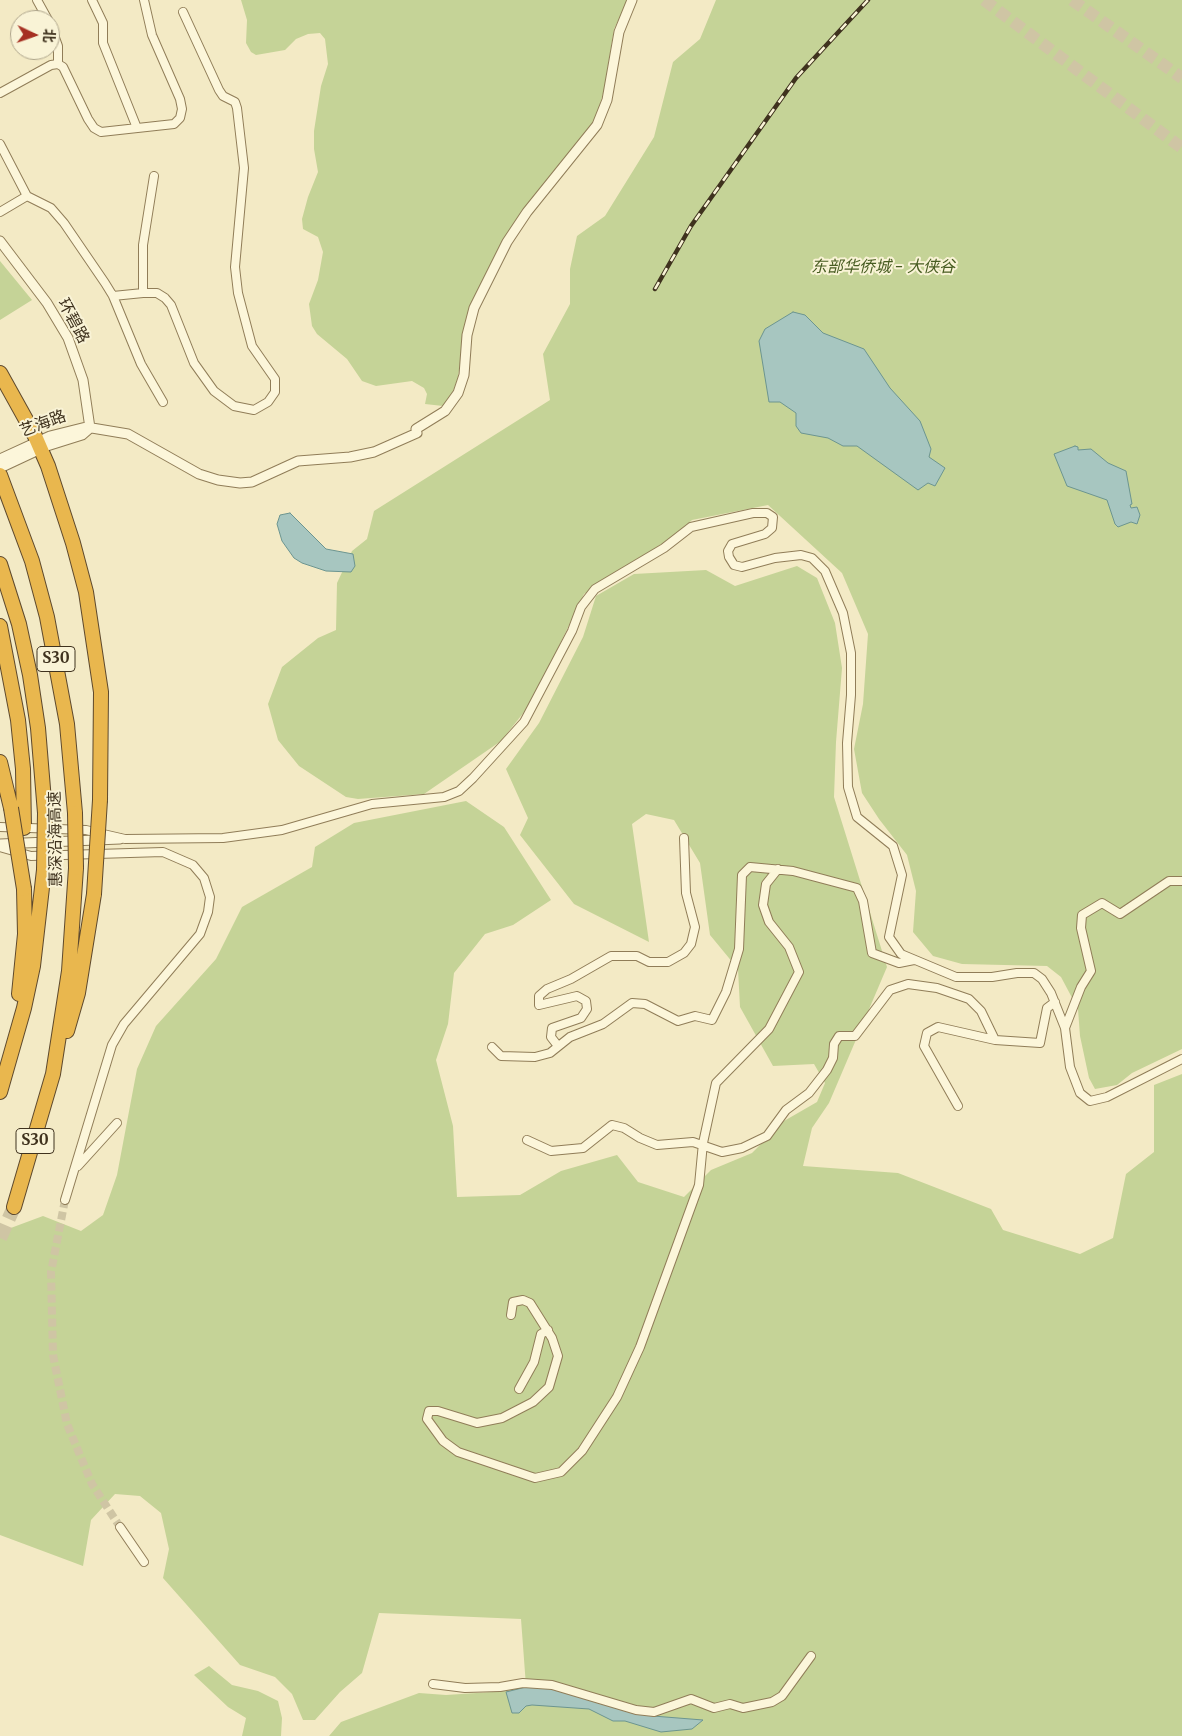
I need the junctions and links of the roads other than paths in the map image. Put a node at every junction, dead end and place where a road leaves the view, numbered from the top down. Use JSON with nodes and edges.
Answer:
{"nodes":[{"id":1,"x":92,"y":0,"type":"edge"},
{"id":2,"x":144,"y":0,"type":"edge"},
{"id":3,"x":632,"y":0,"type":"edge"},
{"id":4,"x":183,"y":12,"type":"dead end"},
{"id":5,"x":58,"y":60,"type":"edge"},
{"id":6,"x":58,"y":64,"type":"junction"},
{"id":7,"x":0,"y":93,"type":"edge"},
{"id":8,"x":137,"y":128,"type":"junction"},
{"id":9,"x":0,"y":144,"type":"edge"},
{"id":10,"x":154,"y":176,"type":"dead end"},
{"id":11,"x":27,"y":196,"type":"junction"},
{"id":12,"x":0,"y":212,"type":"edge"},
{"id":13,"x":0,"y":241,"type":"edge"},
{"id":14,"x":143,"y":292,"type":"junction"},
{"id":15,"x":113,"y":296,"type":"junction"},
{"id":16,"x":0,"y":373,"type":"edge"},
{"id":17,"x":163,"y":402,"type":"dead end"},
{"id":18,"x":90,"y":428,"type":"junction"},
{"id":19,"x":39,"y":444,"type":"junction"},
{"id":20,"x":0,"y":459,"type":"edge"},
{"id":21,"x":0,"y":468,"type":"edge"},
{"id":22,"x":0,"y":474,"type":"edge"},
{"id":23,"x":0,"y":564,"type":"edge"},
{"id":24,"x":0,"y":626,"type":"edge"},
{"id":25,"x":0,"y":762,"type":"edge"},
{"id":26,"x":0,"y":827,"type":"edge"},
{"id":27,"x":24,"y":828,"type":"junction"},
{"id":28,"x":684,"y":838,"type":"dead end"},
{"id":29,"x":120,"y":839,"type":"junction"},
{"id":30,"x":0,"y":846,"type":"edge"},
{"id":31,"x":778,"y":869,"type":"junction"},
{"id":32,"x":1182,"y":881,"type":"edge"},
{"id":33,"x":914,"y":960,"type":"junction"},
{"id":34,"x":1055,"y":1002,"type":"junction"},
{"id":35,"x":1065,"y":1028,"type":"junction"},
{"id":36,"x":995,"y":1040,"type":"junction"},
{"id":37,"x":558,"y":1046,"type":"junction"},
{"id":38,"x":492,"y":1047,"type":"dead end"},
{"id":39,"x":1182,"y":1059,"type":"edge"},
{"id":40,"x":9,"y":1066,"type":"junction"},
{"id":41,"x":53,"y":1074,"type":"junction"},
{"id":42,"x":0,"y":1092,"type":"edge"},
{"id":43,"x":958,"y":1106,"type":"dead end"},
{"id":44,"x":117,"y":1123,"type":"dead end"},
{"id":45,"x":527,"y":1140,"type":"dead end"},
{"id":46,"x":703,"y":1146,"type":"junction"},
{"id":47,"x":75,"y":1169,"type":"junction"},
{"id":48,"x":65,"y":1200,"type":"tunnel mouth"},
{"id":49,"x":14,"y":1207,"type":"tunnel mouth"},
{"id":50,"x":511,"y":1315,"type":"dead end"},
{"id":51,"x":548,"y":1330,"type":"junction"},
{"id":52,"x":519,"y":1389,"type":"dead end"},
{"id":53,"x":120,"y":1527,"type":"tunnel mouth"},
{"id":54,"x":144,"y":1562,"type":"dead end"},
{"id":55,"x":811,"y":1656,"type":"dead end"},
{"id":56,"x":433,"y":1684,"type":"dead end"}],
"edges":[{"from":1,"to":8,"type":"street"},
{"from":2,"to":8,"type":"street"},
{"from":3,"to":18,"type":"street"},
{"from":4,"to":14,"type":"street"},
{"from":5,"to":6,"type":"street"},
{"from":6,"to":7,"type":"street"},
{"from":6,"to":8,"type":"street"},
{"from":9,"to":11,"type":"street"},
{"from":10,"to":14,"type":"street"},
{"from":11,"to":12,"type":"street"},
{"from":11,"to":15,"type":"street"},
{"from":13,"to":18,"type":"street","name":"环碧路"},
{"from":14,"to":15,"type":"street"},
{"from":15,"to":17,"type":"street"},
{"from":16,"to":19,"type":"highway"},
{"from":18,"to":19,"type":"street","name":"艺海路"},
{"from":19,"to":20,"type":"street","name":"艺海路"},
{"from":19,"to":21,"type":"street","name":"艺海路"},
{"from":19,"to":41,"type":"highway","bridge":true},
{"from":22,"to":41,"type":"highway","name":"惠深沿海高速","number":"S30","bridge":true},
{"from":23,"to":40,"type":"highway","name":"惠深沿海高速","number":"S30","bridge":true},
{"from":24,"to":27,"type":"highway"},
{"from":25,"to":40,"type":"highway","bridge":true},
{"from":26,"to":27,"type":"street"},
{"from":27,"to":29,"type":"street"},
{"from":28,"to":37,"type":"street"},
{"from":29,"to":30,"type":"street"},
{"from":29,"to":33,"type":"street"},
{"from":30,"to":47,"type":"street"},
{"from":31,"to":33,"type":"street"},
{"from":31,"to":37,"type":"street"},
{"from":31,"to":46,"type":"street"},
{"from":32,"to":35,"type":"street"},
{"from":33,"to":34,"type":"street"},
{"from":34,"to":35,"type":"street"},
{"from":34,"to":36,"type":"street"},
{"from":35,"to":39,"type":"street"},
{"from":36,"to":43,"type":"street"},
{"from":36,"to":46,"type":"street"},
{"from":37,"to":38,"type":"street"},
{"from":40,"to":42,"type":"highway","name":"惠深沿海高速","number":"S30"},
{"from":41,"to":49,"type":"highway","name":"惠深沿海高速","number":"S30"},
{"from":44,"to":47,"type":"street"},
{"from":45,"to":46,"type":"street"},
{"from":46,"to":51,"type":"street"},
{"from":47,"to":48,"type":"street"},
{"from":50,"to":51,"type":"street"},
{"from":51,"to":52,"type":"street"},
{"from":53,"to":54,"type":"street"},
{"from":55,"to":56,"type":"street"}]}
